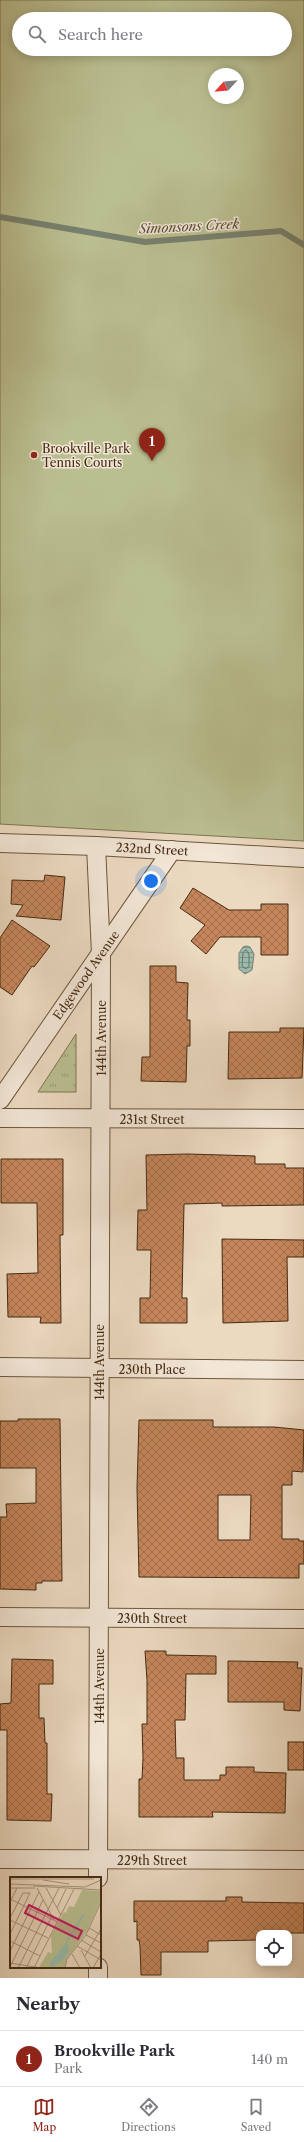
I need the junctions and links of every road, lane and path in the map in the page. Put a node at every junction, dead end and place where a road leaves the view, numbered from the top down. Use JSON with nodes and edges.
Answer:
{"nodes":[{"id":1,"x":0,"y":843,"type":"edge"},
{"id":2,"x":96,"y":846,"type":"junction"},
{"id":3,"x":172,"y":850,"type":"junction"},
{"id":4,"x":304,"y":858,"type":"edge"},
{"id":5,"x":101,"y":954,"type":"junction"},
{"id":6,"x":0,"y":1100,"type":"edge"},
{"id":7,"x":0,"y":1118,"type":"edge"},
{"id":8,"x":100,"y":1119,"type":"junction"},
{"id":9,"x":304,"y":1119,"type":"edge"},
{"id":10,"x":0,"y":1367,"type":"edge"},
{"id":11,"x":99,"y":1369,"type":"junction"},
{"id":12,"x":304,"y":1370,"type":"edge"},
{"id":13,"x":0,"y":1617,"type":"edge"},
{"id":14,"x":99,"y":1618,"type":"junction"},
{"id":15,"x":304,"y":1619,"type":"edge"},
{"id":16,"x":0,"y":1859,"type":"edge"},
{"id":17,"x":98,"y":1860,"type":"junction"},
{"id":18,"x":304,"y":1860,"type":"edge"},
{"id":19,"x":98,"y":1877,"type":"edge"}],
"edges":[{"from":1,"to":2,"type":"street","name":"232nd Street"},
{"from":2,"to":3,"type":"street","name":"232nd Street"},
{"from":2,"to":5,"type":"street","name":"144th Avenue"},
{"from":3,"to":4,"type":"street","name":"232nd Street"},
{"from":3,"to":5,"type":"street","name":"Edgewood Avenue"},
{"from":5,"to":6,"type":"street","name":"Edgewood Avenue"},
{"from":5,"to":8,"type":"street","name":"144th Avenue"},
{"from":7,"to":8,"type":"street","name":"231st Street"},
{"from":8,"to":9,"type":"street","name":"231st Street"},
{"from":8,"to":11,"type":"street","name":"144th Avenue"},
{"from":10,"to":11,"type":"street","name":"230th Place"},
{"from":11,"to":12,"type":"street","name":"230th Place"},
{"from":11,"to":14,"type":"street","name":"144th Avenue"},
{"from":13,"to":14,"type":"street","name":"230th Street"},
{"from":14,"to":15,"type":"street","name":"230th Street"},
{"from":14,"to":17,"type":"street","name":"144th Avenue"},
{"from":16,"to":17,"type":"street","name":"229th Street"},
{"from":17,"to":18,"type":"street","name":"229th Street"},
{"from":17,"to":19,"type":"street","name":"144th Avenue"}]}
